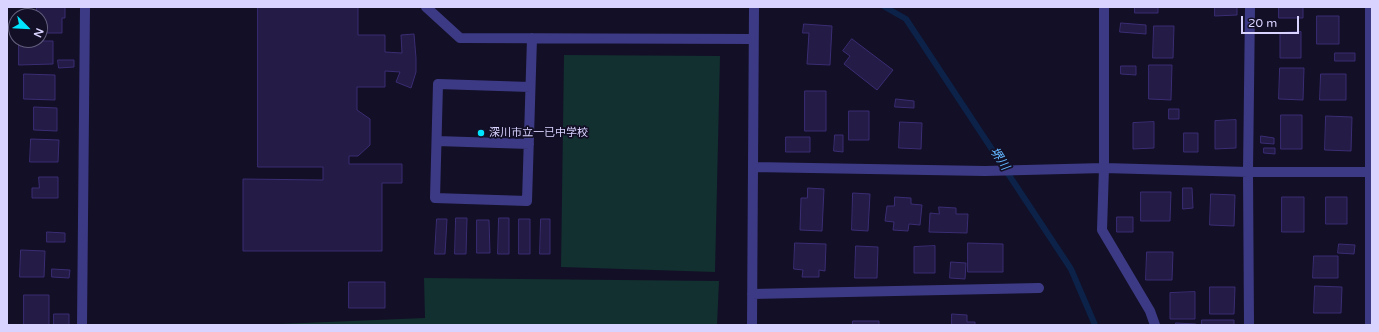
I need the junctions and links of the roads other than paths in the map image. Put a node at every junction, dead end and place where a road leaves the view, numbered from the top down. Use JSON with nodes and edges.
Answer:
{"nodes":[{"id":1,"x":85,"y":7,"type":"edge"},
{"id":2,"x":426,"y":7,"type":"edge"},
{"id":3,"x":754,"y":7,"type":"edge"},
{"id":4,"x":1104,"y":7,"type":"edge"},
{"id":5,"x":1250,"y":7,"type":"edge"},
{"id":6,"x":1370,"y":7,"type":"edge"},
{"id":7,"x":532,"y":38,"type":"junction"},
{"id":8,"x":753,"y":39,"type":"junction"},
{"id":9,"x":530,"y":86,"type":"junction"},
{"id":10,"x":437,"y":142,"type":"junction"},
{"id":11,"x":529,"y":144,"type":"junction"},
{"id":12,"x":753,"y":167,"type":"junction"},
{"id":13,"x":1104,"y":168,"type":"junction"},
{"id":14,"x":1248,"y":172,"type":"junction"},
{"id":15,"x":1371,"y":172,"type":"edge"},
{"id":16,"x":1039,"y":288,"type":"dead end"},
{"id":17,"x":752,"y":294,"type":"junction"},
{"id":18,"x":82,"y":325,"type":"edge"},
{"id":19,"x":752,"y":325,"type":"edge"},
{"id":20,"x":1155,"y":325,"type":"edge"},
{"id":21,"x":1249,"y":325,"type":"edge"},
{"id":22,"x":1370,"y":325,"type":"edge"}],
"edges":[{"from":1,"to":18,"type":"street"},
{"from":2,"to":7,"type":"street"},
{"from":3,"to":8,"type":"street"},
{"from":4,"to":13,"type":"street"},
{"from":5,"to":14,"type":"street"},
{"from":6,"to":15,"type":"street"},
{"from":7,"to":8,"type":"street"},
{"from":7,"to":9,"type":"street"},
{"from":8,"to":12,"type":"street"},
{"from":9,"to":10,"type":"street"},
{"from":9,"to":11,"type":"street"},
{"from":10,"to":11,"type":"street"},
{"from":10,"to":11,"type":"street"},
{"from":12,"to":13,"type":"street"},
{"from":12,"to":17,"type":"street"},
{"from":13,"to":14,"type":"street"},
{"from":13,"to":20,"type":"street"},
{"from":14,"to":15,"type":"street"},
{"from":14,"to":21,"type":"street"},
{"from":15,"to":22,"type":"street"},
{"from":16,"to":17,"type":"street"},
{"from":17,"to":19,"type":"street"}]}
